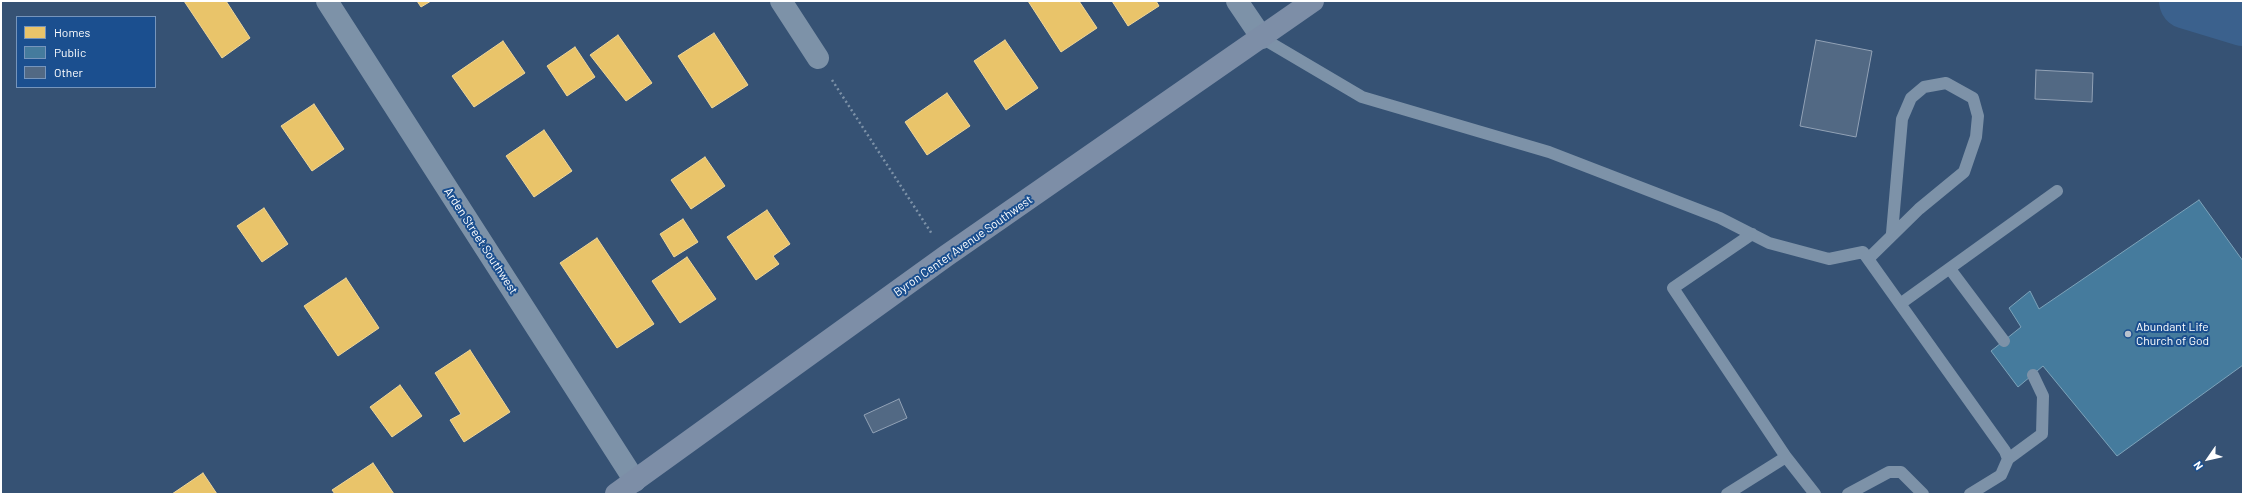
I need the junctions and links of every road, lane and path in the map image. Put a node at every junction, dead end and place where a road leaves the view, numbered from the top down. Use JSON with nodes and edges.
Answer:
{"nodes":[{"id":1,"x":328,"y":1,"type":"edge"},
{"id":2,"x":780,"y":1,"type":"edge"},
{"id":3,"x":1237,"y":1,"type":"edge"},
{"id":4,"x":1313,"y":1,"type":"edge"},
{"id":5,"x":1262,"y":38,"type":"junction"},
{"id":6,"x":818,"y":58,"type":"joint"},
{"id":7,"x":2057,"y":191,"type":"dead end"},
{"id":8,"x":1892,"y":233,"type":"junction"},
{"id":9,"x":1752,"y":234,"type":"junction"},
{"id":10,"x":946,"y":256,"type":"junction"},
{"id":11,"x":1868,"y":259,"type":"junction"},
{"id":12,"x":1950,"y":269,"type":"junction"},
{"id":13,"x":1900,"y":304,"type":"junction"},
{"id":14,"x":2004,"y":341,"type":"dead end"},
{"id":15,"x":2032,"y":375,"type":"dead end"},
{"id":16,"x":1786,"y":457,"type":"junction"},
{"id":17,"x":2008,"y":458,"type":"junction"},
{"id":18,"x":635,"y":481,"type":"junction"},
{"id":19,"x":616,"y":494,"type":"edge"},
{"id":20,"x":1727,"y":494,"type":"edge"},
{"id":21,"x":1815,"y":494,"type":"edge"},
{"id":22,"x":1848,"y":494,"type":"edge"},
{"id":23,"x":1923,"y":494,"type":"edge"},
{"id":24,"x":1970,"y":494,"type":"edge"}],
"edges":[{"from":1,"to":18,"type":"street","name":"Arden Street Southwest"},
{"from":2,"to":6,"type":"street"},
{"from":3,"to":5,"type":"street"},
{"from":4,"to":5,"type":"main road","name":"Byron Center Avenue Southwest"},
{"from":5,"to":9,"type":"lane"},
{"from":5,"to":10,"type":"main road","name":"Byron Center Avenue Southwest"},
{"from":6,"to":10,"type":"path"},
{"from":7,"to":12,"type":"lane"},
{"from":8,"to":8,"type":"lane"},
{"from":8,"to":11,"type":"lane"},
{"from":9,"to":11,"type":"lane"},
{"from":9,"to":16,"type":"lane"},
{"from":10,"to":18,"type":"main road","name":"Byron Center Avenue Southwest"},
{"from":11,"to":13,"type":"lane"},
{"from":12,"to":13,"type":"lane"},
{"from":12,"to":14,"type":"lane"},
{"from":13,"to":17,"type":"lane"},
{"from":15,"to":17,"type":"lane"},
{"from":16,"to":20,"type":"lane"},
{"from":16,"to":21,"type":"lane"},
{"from":17,"to":24,"type":"lane"},
{"from":18,"to":19,"type":"main road","name":"Byron Center Avenue Southwest"},
{"from":22,"to":23,"type":"lane"}]}
